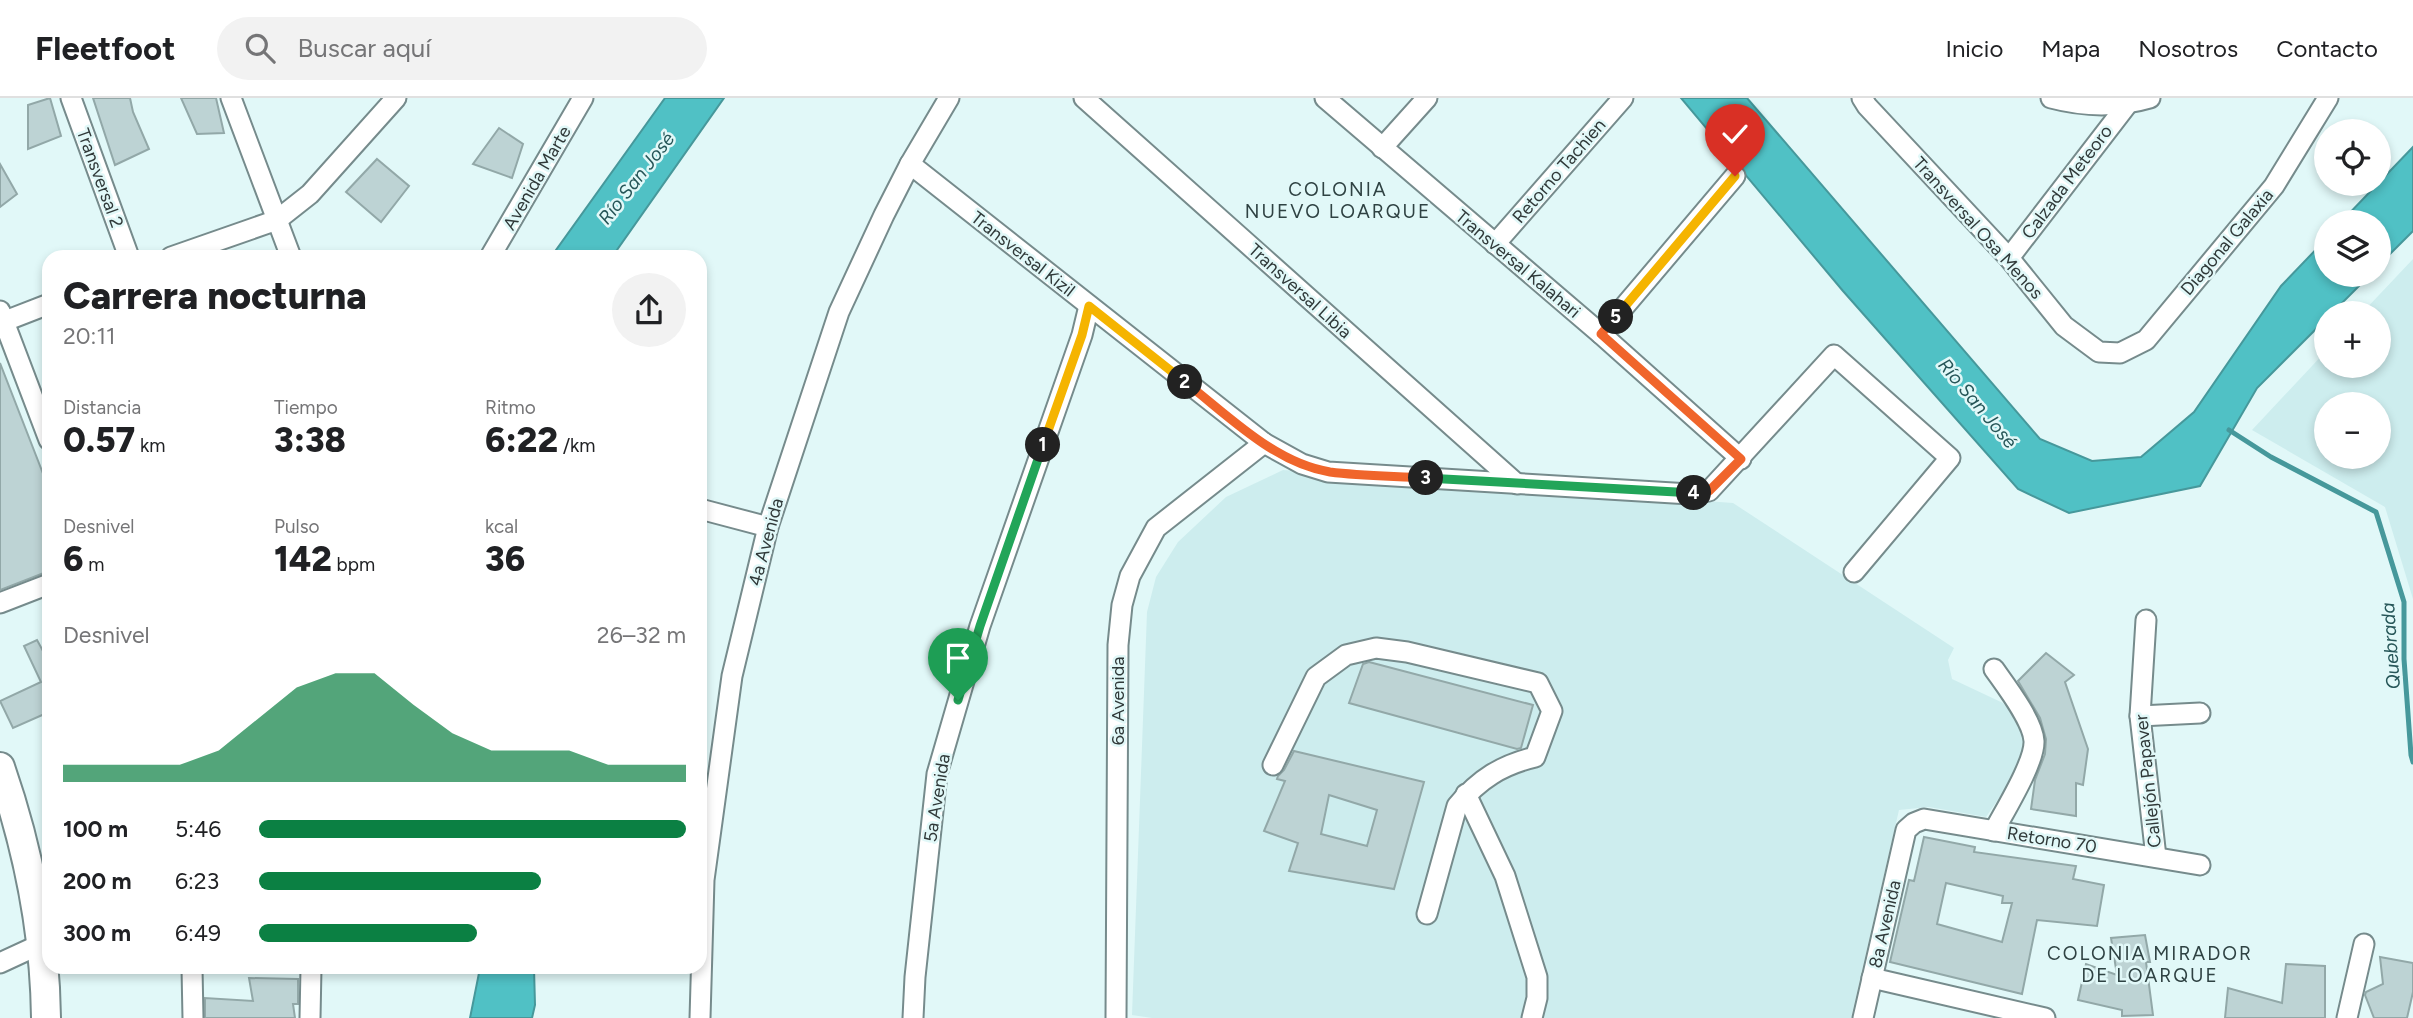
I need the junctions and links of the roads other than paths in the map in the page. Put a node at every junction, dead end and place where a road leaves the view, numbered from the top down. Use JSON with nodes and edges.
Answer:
{"nodes":[{"id":1,"x":71,"y":98,"type":"edge"},
{"id":2,"x":231,"y":98,"type":"edge"},
{"id":3,"x":396,"y":98,"type":"edge"},
{"id":4,"x":583,"y":98,"type":"edge"},
{"id":5,"x":949,"y":98,"type":"edge"},
{"id":6,"x":1084,"y":98,"type":"edge"},
{"id":7,"x":1325,"y":98,"type":"edge"},
{"id":8,"x":1427,"y":98,"type":"edge"},
{"id":9,"x":1623,"y":98,"type":"edge"},
{"id":10,"x":1862,"y":98,"type":"edge"},
{"id":11,"x":2051,"y":98,"type":"edge"},
{"id":12,"x":2150,"y":98,"type":"edge"},
{"id":13,"x":2328,"y":98,"type":"edge"},
{"id":14,"x":2126,"y":106,"type":"junction"},
{"id":15,"x":1382,"y":148,"type":"junction"},
{"id":16,"x":910,"y":164,"type":"junction"},
{"id":17,"x":1735,"y":176,"type":"dead end"},
{"id":18,"x":277,"y":220,"type":"junction"},
{"id":19,"x":1494,"y":244,"type":"junction"},
{"id":20,"x":126,"y":250,"type":"edge"},
{"id":21,"x":191,"y":250,"type":"edge"},
{"id":22,"x":288,"y":250,"type":"edge"},
{"id":23,"x":494,"y":250,"type":"edge"},
{"id":24,"x":2009,"y":258,"type":"junction"},
{"id":25,"x":42,"y":306,"type":"edge"},
{"id":26,"x":1089,"y":306,"type":"junction"},
{"id":27,"x":1,"y":319,"type":"edge"},
{"id":28,"x":1601,"y":334,"type":"junction"},
{"id":29,"x":2099,"y":352,"type":"joint"},
{"id":30,"x":42,"y":422,"type":"edge"},
{"id":31,"x":1264,"y":443,"type":"junction"},
{"id":32,"x":1741,"y":459,"type":"junction"},
{"id":33,"x":1517,"y":484,"type":"junction"},
{"id":34,"x":707,"y":511,"type":"edge"},
{"id":35,"x":768,"y":527,"type":"junction"},
{"id":36,"x":1854,"y":572,"type":"dead end"},
{"id":37,"x":42,"y":587,"type":"edge"},
{"id":38,"x":0,"y":603,"type":"edge"},
{"id":39,"x":2146,"y":620,"type":"dead end"},
{"id":40,"x":1994,"y":669,"type":"dead end"},
{"id":41,"x":2200,"y":713,"type":"dead end"},
{"id":42,"x":2140,"y":716,"type":"junction"},
{"id":43,"x":1273,"y":765,"type":"dead end"},
{"id":44,"x":0,"y":766,"type":"edge"},
{"id":45,"x":1466,"y":794,"type":"junction"},
{"id":46,"x":1906,"y":830,"type":"joint"},
{"id":47,"x":1994,"y":831,"type":"junction"},
{"id":48,"x":707,"y":858,"type":"edge"},
{"id":49,"x":2156,"y":858,"type":"junction"},
{"id":50,"x":2200,"y":865,"type":"dead end"},
{"id":51,"x":41,"y":879,"type":"edge"},
{"id":52,"x":1427,"y":914,"type":"dead end"},
{"id":53,"x":41,"y":944,"type":"junction"},
{"id":54,"x":2364,"y":944,"type":"dead end"},
{"id":55,"x":42,"y":959,"type":"edge"},
{"id":56,"x":0,"y":963,"type":"edge"},
{"id":57,"x":43,"y":974,"type":"edge"},
{"id":58,"x":192,"y":974,"type":"edge"},
{"id":59,"x":311,"y":974,"type":"edge"},
{"id":60,"x":701,"y":974,"type":"edge"},
{"id":61,"x":1872,"y":978,"type":"junction"},
{"id":62,"x":46,"y":1018,"type":"edge"},
{"id":63,"x":193,"y":1018,"type":"edge"},
{"id":64,"x":310,"y":1018,"type":"edge"},
{"id":65,"x":700,"y":1018,"type":"edge"},
{"id":66,"x":913,"y":1018,"type":"edge"},
{"id":67,"x":1116,"y":1018,"type":"edge"},
{"id":68,"x":1532,"y":1018,"type":"edge"},
{"id":69,"x":1863,"y":1018,"type":"edge"},
{"id":70,"x":2045,"y":1018,"type":"edge"},
{"id":71,"x":2347,"y":1018,"type":"edge"}],
"edges":[{"from":1,"to":20,"type":"street","name":"Transversal 2"},
{"from":2,"to":18,"type":"street"},
{"from":3,"to":18,"type":"street"},
{"from":4,"to":23,"type":"street","name":"Avenida Marte"},
{"from":5,"to":16,"type":"street","name":"4a Avenida"},
{"from":6,"to":33,"type":"street","name":"Transversal Libia"},
{"from":7,"to":15,"type":"street","name":"Transversal Kalahari"},
{"from":8,"to":15,"type":"street"},
{"from":9,"to":19,"type":"street","name":"Retorno Tachien"},
{"from":10,"to":24,"type":"street","name":"Transversal Osa Menos"},
{"from":11,"to":14,"type":"street"},
{"from":12,"to":14,"type":"street"},
{"from":13,"to":29,"type":"street","name":"Diagonal Galaxia"},
{"from":14,"to":24,"type":"street","name":"Calzada Meteoro"},
{"from":15,"to":19,"type":"street","name":"Transversal Kalahari"},
{"from":16,"to":26,"type":"street","name":"Transversal Kizil"},
{"from":16,"to":35,"type":"street","name":"4a Avenida"},
{"from":17,"to":28,"type":"street"},
{"from":18,"to":21,"type":"street"},
{"from":18,"to":22,"type":"street"},
{"from":19,"to":28,"type":"street","name":"Transversal Kalahari"},
{"from":24,"to":29,"type":"street","name":"Transversal Osa Menos"},
{"from":25,"to":27,"type":"street"},
{"from":26,"to":31,"type":"street","name":"Transversal Kizil"},
{"from":26,"to":66,"type":"street","name":"5a Avenida"},
{"from":27,"to":30,"type":"street"},
{"from":28,"to":32,"type":"street","name":"Transversal Kalahari"},
{"from":31,"to":33,"type":"street","name":"Transversal Kizil"},
{"from":31,"to":67,"type":"street","name":"6a Avenida"},
{"from":32,"to":33,"type":"street","name":"Transversal Kizil"},
{"from":32,"to":36,"type":"street","name":"Transversal Kizil"},
{"from":34,"to":35,"type":"street"},
{"from":35,"to":48,"type":"street","name":"4a Avenida"},
{"from":37,"to":38,"type":"street"},
{"from":39,"to":42,"type":"street","name":"Callejón Papaver"},
{"from":40,"to":47,"type":"street"},
{"from":41,"to":42,"type":"street"},
{"from":42,"to":49,"type":"street","name":"Callejón Papaver"},
{"from":43,"to":45,"type":"street"},
{"from":44,"to":51,"type":"highway"},
{"from":45,"to":52,"type":"street"},
{"from":45,"to":68,"type":"street"},
{"from":46,"to":47,"type":"street","name":"Retorno 70"},
{"from":46,"to":61,"type":"street","name":"8a Avenida"},
{"from":47,"to":49,"type":"street","name":"Retorno 70"},
{"from":49,"to":50,"type":"street","name":"Retorno 70"},
{"from":51,"to":53,"type":"highway"},
{"from":53,"to":55,"type":"highway"},
{"from":53,"to":56,"type":"street"},
{"from":54,"to":71,"type":"street"},
{"from":57,"to":62,"type":"highway"},
{"from":58,"to":63,"type":"street"},
{"from":59,"to":64,"type":"street"},
{"from":60,"to":65,"type":"street","name":"4a Avenida"},
{"from":61,"to":69,"type":"street","name":"8a Avenida"},
{"from":61,"to":70,"type":"street"}]}
